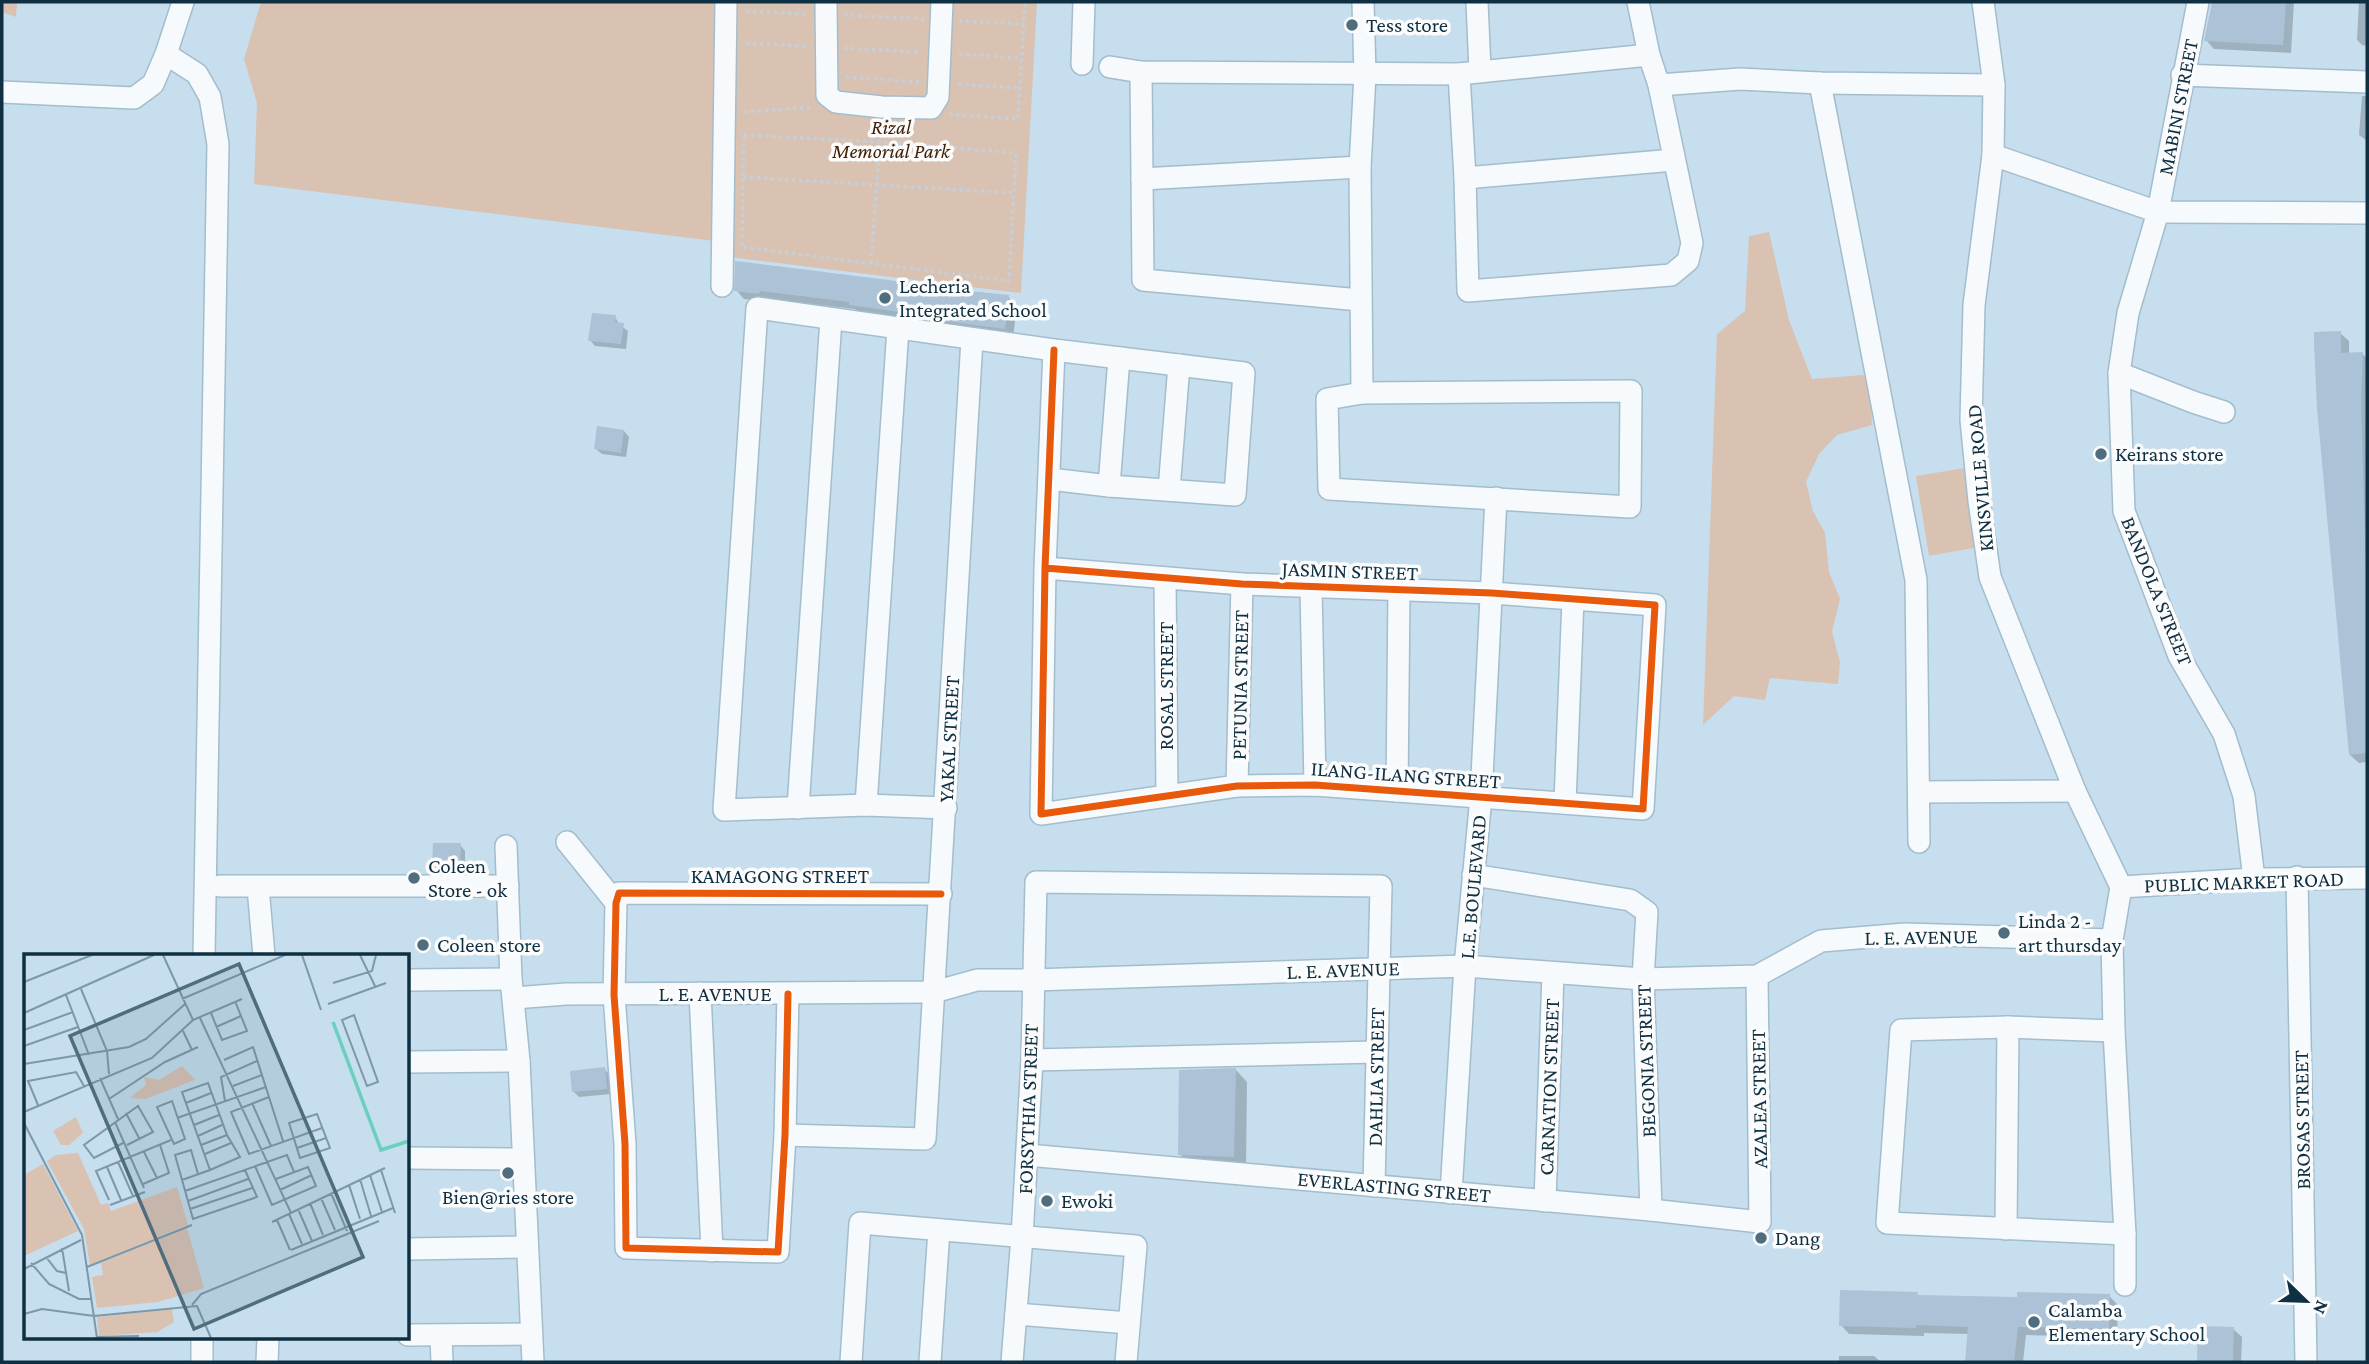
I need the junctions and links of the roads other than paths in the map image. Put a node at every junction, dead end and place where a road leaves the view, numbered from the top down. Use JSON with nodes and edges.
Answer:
{"nodes":[{"id":1,"x":183,"y":2,"type":"edge"},
{"id":2,"x":1084,"y":2,"type":"edge"},
{"id":3,"x":1363,"y":2,"type":"edge"},
{"id":4,"x":1477,"y":2,"type":"edge"},
{"id":5,"x":1638,"y":2,"type":"edge"},
{"id":6,"x":1983,"y":2,"type":"edge"},
{"id":7,"x":2198,"y":2,"type":"edge"},
{"id":8,"x":735,"y":6,"type":"edge"},
{"id":9,"x":826,"y":8,"type":"edge"},
{"id":10,"x":942,"y":11,"type":"edge"},
{"id":11,"x":166,"y":54,"type":"junction"},
{"id":12,"x":1649,"y":55,"type":"junction"},
{"id":13,"x":1082,"y":64,"type":"dead end"},
{"id":14,"x":1110,"y":67,"type":"dead end"},
{"id":15,"x":1480,"y":70,"type":"junction"},
{"id":16,"x":1141,"y":72,"type":"junction"},
{"id":17,"x":1459,"y":74,"type":"junction"},
{"id":18,"x":1365,"y":75,"type":"junction"},
{"id":19,"x":2182,"y":75,"type":"junction"},
{"id":20,"x":2367,"y":82,"type":"edge"},
{"id":21,"x":1820,"y":83,"type":"junction"},
{"id":22,"x":1659,"y":85,"type":"junction"},
{"id":23,"x":1994,"y":85,"type":"junction"},
{"id":24,"x":2,"y":92,"type":"edge"},
{"id":25,"x":1993,"y":155,"type":"junction"},
{"id":26,"x":1674,"y":160,"type":"junction"},
{"id":27,"x":1360,"y":167,"type":"junction"},
{"id":28,"x":1465,"y":178,"type":"junction"},
{"id":29,"x":1142,"y":179,"type":"junction"},
{"id":30,"x":2158,"y":212,"type":"junction"},
{"id":31,"x":2367,"y":212,"type":"edge"},
{"id":32,"x":722,"y":286,"type":"dead end"},
{"id":33,"x":1360,"y":300,"type":"junction"},
{"id":34,"x":831,"y":319,"type":"junction"},
{"id":35,"x":898,"y":328,"type":"junction"},
{"id":36,"x":972,"y":339,"type":"junction"},
{"id":37,"x":1054,"y":350,"type":"junction"},
{"id":38,"x":1119,"y":358,"type":"junction"},
{"id":39,"x":1179,"y":365,"type":"junction"},
{"id":40,"x":2119,"y":373,"type":"junction"},
{"id":41,"x":1362,"y":393,"type":"junction"},
{"id":42,"x":2224,"y":412,"type":"dead end"},
{"id":43,"x":1050,"y":479,"type":"junction"},
{"id":44,"x":1109,"y":486,"type":"junction"},
{"id":45,"x":1170,"y":491,"type":"junction"},
{"id":46,"x":1496,"y":498,"type":"junction"},
{"id":47,"x":1045,"y":568,"type":"junction"},
{"id":48,"x":1165,"y":578,"type":"junction"},
{"id":49,"x":1242,"y":584,"type":"junction"},
{"id":50,"x":1311,"y":587,"type":"junction"},
{"id":51,"x":1399,"y":589,"type":"junction"},
{"id":52,"x":1492,"y":593,"type":"junction"},
{"id":53,"x":1573,"y":599,"type":"junction"},
{"id":54,"x":1315,"y":785,"type":"junction"},
{"id":55,"x":1237,"y":786,"type":"junction"},
{"id":56,"x":1396,"y":791,"type":"junction"},
{"id":57,"x":2075,"y":791,"type":"junction"},
{"id":58,"x":1919,"y":792,"type":"junction"},
{"id":59,"x":1167,"y":795,"type":"junction"},
{"id":60,"x":1481,"y":797,"type":"junction"},
{"id":61,"x":1566,"y":803,"type":"junction"},
{"id":62,"x":866,"y":805,"type":"junction"},
{"id":63,"x":798,"y":808,"type":"junction"},
{"id":64,"x":946,"y":808,"type":"junction"},
{"id":65,"x":1643,"y":808,"type":"joint"},
{"id":66,"x":567,"y":842,"type":"dead end"},
{"id":67,"x":1919,"y":842,"type":"dead end"},
{"id":68,"x":506,"y":846,"type":"dead end"},
{"id":69,"x":1473,"y":875,"type":"junction"},
{"id":70,"x":2297,"y":877,"type":"junction"},
{"id":71,"x":2367,"y":878,"type":"edge"},
{"id":72,"x":2255,"y":879,"type":"junction"},
{"id":73,"x":220,"y":886,"type":"dead end"},
{"id":74,"x":508,"y":886,"type":"junction"},
{"id":75,"x":258,"y":887,"type":"junction"},
{"id":76,"x":2121,"y":887,"type":"junction"},
{"id":77,"x":941,"y":894,"type":"junction"},
{"id":78,"x":618,"y":898,"type":"junction"},
{"id":79,"x":2112,"y":940,"type":"junction"},
{"id":80,"x":204,"y":954,"type":"edge"},
{"id":81,"x":264,"y":954,"type":"edge"},
{"id":82,"x":1465,"y":966,"type":"junction"},
{"id":83,"x":1378,"y":968,"type":"junction"},
{"id":84,"x":1553,"y":973,"type":"junction"},
{"id":85,"x":1757,"y":976,"type":"junction"},
{"id":86,"x":1643,"y":979,"type":"junction"},
{"id":87,"x":410,"y":980,"type":"edge"},
{"id":88,"x":1033,"y":981,"type":"junction"},
{"id":89,"x":512,"y":988,"type":"junction"},
{"id":90,"x":934,"y":992,"type":"junction"},
{"id":91,"x":700,"y":993,"type":"junction"},
{"id":92,"x":789,"y":994,"type":"junction"},
{"id":93,"x":614,"y":995,"type":"junction"},
{"id":94,"x":2008,"y":1027,"type":"junction"},
{"id":95,"x":2114,"y":1031,"type":"junction"},
{"id":96,"x":1376,"y":1052,"type":"junction"},
{"id":97,"x":1032,"y":1060,"type":"junction"},
{"id":98,"x":519,"y":1061,"type":"junction"},
{"id":99,"x":410,"y":1062,"type":"edge"},
{"id":100,"x":785,"y":1135,"type":"junction"},
{"id":101,"x":1027,"y":1155,"type":"junction"},
{"id":102,"x":410,"y":1157,"type":"edge"},
{"id":103,"x":522,"y":1159,"type":"junction"},
{"id":104,"x":1374,"y":1186,"type":"junction"},
{"id":105,"x":1451,"y":1192,"type":"junction"},
{"id":106,"x":1545,"y":1201,"type":"junction"},
{"id":107,"x":1651,"y":1210,"type":"junction"},
{"id":108,"x":1760,"y":1222,"type":"joint"},
{"id":109,"x":2006,"y":1229,"type":"junction"},
{"id":110,"x":939,"y":1230,"type":"junction"},
{"id":111,"x":2125,"y":1234,"type":"junction"},
{"id":112,"x":1022,"y":1237,"type":"junction"},
{"id":113,"x":527,"y":1247,"type":"junction"},
{"id":114,"x":410,"y":1249,"type":"edge"},
{"id":115,"x":712,"y":1251,"type":"junction"},
{"id":116,"x":2125,"y":1285,"type":"dead end"},
{"id":117,"x":1016,"y":1314,"type":"junction"},
{"id":118,"x":1129,"y":1322,"type":"junction"},
{"id":119,"x":531,"y":1334,"type":"junction"},
{"id":120,"x":410,"y":1335,"type":"edge"},
{"id":121,"x":441,"y":1336,"type":"junction"},
{"id":122,"x":202,"y":1340,"type":"edge"},
{"id":123,"x":268,"y":1340,"type":"edge"},
{"id":124,"x":202,"y":1362,"type":"edge"},
{"id":125,"x":267,"y":1362,"type":"edge"},
{"id":126,"x":443,"y":1362,"type":"edge"},
{"id":127,"x":533,"y":1362,"type":"edge"},
{"id":128,"x":851,"y":1362,"type":"edge"},
{"id":129,"x":930,"y":1362,"type":"edge"},
{"id":130,"x":1012,"y":1362,"type":"edge"},
{"id":131,"x":1126,"y":1362,"type":"edge"},
{"id":132,"x":2306,"y":1362,"type":"edge"}],
"edges":[{"from":1,"to":11,"type":"street"},
{"from":2,"to":13,"type":"street"},
{"from":3,"to":18,"type":"street"},
{"from":4,"to":15,"type":"street"},
{"from":5,"to":12,"type":"street"},
{"from":6,"to":23,"type":"street","name":"KINSVILLE ROAD"},
{"from":7,"to":19,"type":"street","name":"MABINI STREET"},
{"from":8,"to":32,"type":"street"},
{"from":9,"to":10,"type":"street"},
{"from":11,"to":24,"type":"street"},
{"from":11,"to":80,"type":"street"},
{"from":12,"to":15,"type":"street"},
{"from":12,"to":22,"type":"street"},
{"from":14,"to":16,"type":"street"},
{"from":15,"to":17,"type":"street"},
{"from":16,"to":18,"type":"street"},
{"from":16,"to":29,"type":"street"},
{"from":17,"to":18,"type":"street"},
{"from":17,"to":28,"type":"street"},
{"from":18,"to":27,"type":"street"},
{"from":19,"to":20,"type":"street"},
{"from":19,"to":30,"type":"street","name":"MABINI STREET"},
{"from":21,"to":22,"type":"street"},
{"from":21,"to":23,"type":"street"},
{"from":21,"to":58,"type":"street"},
{"from":22,"to":26,"type":"street"},
{"from":23,"to":25,"type":"street","name":"KINSVILLE ROAD"},
{"from":25,"to":30,"type":"street"},
{"from":25,"to":57,"type":"street","name":"KINSVILLE ROAD"},
{"from":26,"to":28,"type":"street"},
{"from":26,"to":28,"type":"street"},
{"from":27,"to":29,"type":"street"},
{"from":27,"to":33,"type":"street"},
{"from":29,"to":33,"type":"street"},
{"from":30,"to":31,"type":"street"},
{"from":30,"to":40,"type":"street","name":"BANDOLA STREET"},
{"from":33,"to":41,"type":"street"},
{"from":34,"to":35,"type":"street"},
{"from":34,"to":63,"type":"street"},
{"from":34,"to":63,"type":"street"},
{"from":35,"to":36,"type":"street"},
{"from":35,"to":62,"type":"street"},
{"from":36,"to":37,"type":"street"},
{"from":36,"to":64,"type":"street","name":"YAKAL STREET"},
{"from":37,"to":38,"type":"street"},
{"from":37,"to":43,"type":"street"},
{"from":38,"to":39,"type":"street"},
{"from":38,"to":44,"type":"street"},
{"from":39,"to":45,"type":"street"},
{"from":39,"to":45,"type":"street"},
{"from":40,"to":42,"type":"street"},
{"from":40,"to":72,"type":"street","name":"BANDOLA STREET"},
{"from":41,"to":46,"type":"street"},
{"from":41,"to":46,"type":"street"},
{"from":43,"to":44,"type":"street"},
{"from":43,"to":47,"type":"street"},
{"from":44,"to":45,"type":"street"},
{"from":46,"to":52,"type":"street","name":"L.E. BOULEVARD"},
{"from":47,"to":48,"type":"street","name":"JASMIN STREET"},
{"from":47,"to":59,"type":"street","name":"ILANG-ILANG STREET"},
{"from":48,"to":49,"type":"street","name":"JASMIN STREET"},
{"from":48,"to":59,"type":"street","name":"ROSAL STREET"},
{"from":49,"to":50,"type":"street","name":"JASMIN STREET"},
{"from":49,"to":55,"type":"street","name":"PETUNIA STREET"},
{"from":50,"to":51,"type":"street","name":"JASMIN STREET"},
{"from":50,"to":54,"type":"street"},
{"from":51,"to":52,"type":"street","name":"JASMIN STREET"},
{"from":51,"to":56,"type":"street"},
{"from":52,"to":53,"type":"street","name":"JASMIN STREET"},
{"from":52,"to":60,"type":"street","name":"L.E. BOULEVARD"},
{"from":53,"to":61,"type":"street"},
{"from":53,"to":65,"type":"street","name":"JASMIN STREET"},
{"from":54,"to":55,"type":"street","name":"ILANG-ILANG STREET"},
{"from":54,"to":56,"type":"street","name":"ILANG-ILANG STREET"},
{"from":55,"to":59,"type":"street","name":"ILANG-ILANG STREET"},
{"from":56,"to":60,"type":"street","name":"ILANG-ILANG STREET"},
{"from":57,"to":58,"type":"street"},
{"from":57,"to":76,"type":"street","name":"KINSVILLE ROAD"},
{"from":58,"to":67,"type":"street"},
{"from":60,"to":61,"type":"street","name":"ILANG-ILANG STREET"},
{"from":60,"to":69,"type":"street","name":"L.E. BOULEVARD"},
{"from":61,"to":65,"type":"street","name":"ILANG-ILANG STREET"},
{"from":62,"to":63,"type":"street"},
{"from":62,"to":64,"type":"street"},
{"from":64,"to":77,"type":"street","name":"YAKAL STREET"},
{"from":66,"to":78,"type":"street"},
{"from":68,"to":74,"type":"street"},
{"from":69,"to":82,"type":"street","name":"L.E. BOULEVARD"},
{"from":69,"to":86,"type":"street","name":"BEGONIA STREET"},
{"from":70,"to":71,"type":"street","name":"PUBLIC MARKET ROAD"},
{"from":70,"to":72,"type":"street","name":"PUBLIC MARKET ROAD"},
{"from":70,"to":132,"type":"street","name":"BROSAS STREET"},
{"from":72,"to":76,"type":"street","name":"PUBLIC MARKET ROAD"},
{"from":73,"to":75,"type":"street"},
{"from":74,"to":75,"type":"street"},
{"from":74,"to":89,"type":"street"},
{"from":75,"to":81,"type":"street"},
{"from":76,"to":79,"type":"street"},
{"from":77,"to":78,"type":"street","name":"KAMAGONG STREET"},
{"from":77,"to":90,"type":"street","name":"YAKAL STREET"},
{"from":78,"to":93,"type":"street"},
{"from":79,"to":85,"type":"street","name":"L. E. AVENUE"},
{"from":79,"to":95,"type":"street"},
{"from":82,"to":83,"type":"street","name":"L. E. AVENUE"},
{"from":82,"to":84,"type":"street","name":"L. E. AVENUE"},
{"from":82,"to":105,"type":"street","name":"L.E. BOULEVARD"},
{"from":83,"to":88,"type":"street","name":"L. E. AVENUE"},
{"from":83,"to":88,"type":"street","name":"DAHLIA STREET"},
{"from":83,"to":96,"type":"street","name":"DAHLIA STREET"},
{"from":84,"to":86,"type":"street","name":"L. E. AVENUE"},
{"from":84,"to":106,"type":"street","name":"CARNATION STREET"},
{"from":85,"to":86,"type":"street","name":"L. E. AVENUE"},
{"from":85,"to":108,"type":"street","name":"AZALEA STREET"},
{"from":86,"to":107,"type":"street","name":"BEGONIA STREET"},
{"from":87,"to":89,"type":"street","name":"L. E. AVENUE"},
{"from":88,"to":90,"type":"street","name":"L. E. AVENUE"},
{"from":88,"to":97,"type":"street","name":"FORSYTHIA STREET"},
{"from":89,"to":93,"type":"street","name":"L. E. AVENUE"},
{"from":89,"to":98,"type":"street"},
{"from":90,"to":92,"type":"street","name":"L. E. AVENUE"},
{"from":90,"to":100,"type":"street","name":"YAKAL STREET"},
{"from":91,"to":92,"type":"street","name":"L. E. AVENUE"},
{"from":91,"to":93,"type":"street","name":"L. E. AVENUE"},
{"from":91,"to":115,"type":"street"},
{"from":92,"to":100,"type":"street"},
{"from":93,"to":115,"type":"street"},
{"from":94,"to":95,"type":"street"},
{"from":94,"to":109,"type":"street"},
{"from":94,"to":109,"type":"street"},
{"from":95,"to":111,"type":"street"},
{"from":96,"to":97,"type":"street"},
{"from":96,"to":104,"type":"street","name":"DAHLIA STREET"},
{"from":97,"to":101,"type":"street","name":"FORSYTHIA STREET"},
{"from":98,"to":99,"type":"street"},
{"from":98,"to":103,"type":"street"},
{"from":100,"to":115,"type":"street"},
{"from":101,"to":104,"type":"street","name":"EVERLASTING STREET"},
{"from":101,"to":112,"type":"street","name":"FORSYTHIA STREET"},
{"from":102,"to":103,"type":"street"},
{"from":103,"to":113,"type":"street"},
{"from":104,"to":105,"type":"street","name":"EVERLASTING STREET"},
{"from":105,"to":106,"type":"street","name":"EVERLASTING STREET"},
{"from":106,"to":107,"type":"street","name":"EVERLASTING STREET"},
{"from":107,"to":108,"type":"street","name":"EVERLASTING STREET"},
{"from":109,"to":111,"type":"street"},
{"from":110,"to":112,"type":"street"},
{"from":110,"to":128,"type":"street"},
{"from":110,"to":129,"type":"street"},
{"from":111,"to":116,"type":"street"},
{"from":112,"to":117,"type":"street","name":"FORSYTHIA STREET"},
{"from":112,"to":118,"type":"street"},
{"from":113,"to":114,"type":"street"},
{"from":113,"to":119,"type":"street"},
{"from":117,"to":118,"type":"street"},
{"from":117,"to":130,"type":"street","name":"FORSYTHIA STREET"},
{"from":118,"to":131,"type":"street"},
{"from":119,"to":121,"type":"street"},
{"from":119,"to":127,"type":"street"},
{"from":120,"to":121,"type":"street"},
{"from":121,"to":126,"type":"street"},
{"from":122,"to":124,"type":"street"},
{"from":123,"to":125,"type":"street"}]}
